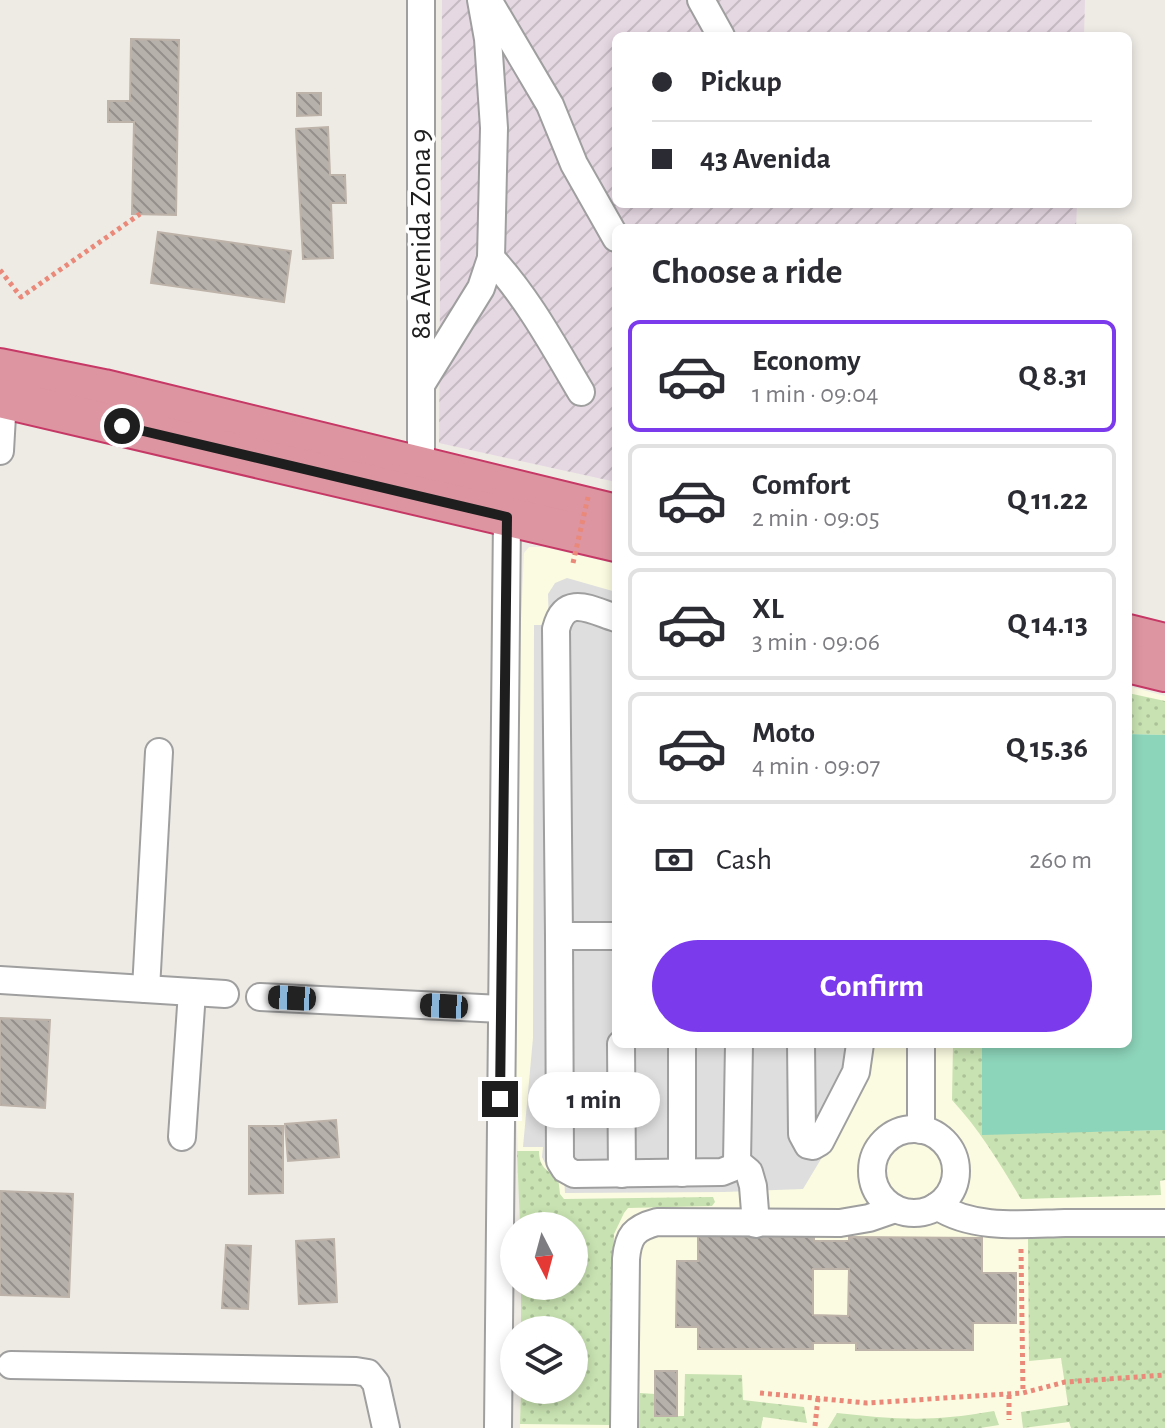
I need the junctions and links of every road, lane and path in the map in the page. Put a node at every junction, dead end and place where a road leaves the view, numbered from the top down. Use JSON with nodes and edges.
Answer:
{"nodes":[{"id":1,"x":421,"y":0,"type":"edge"},
{"id":2,"x":481,"y":0,"type":"edge"},
{"id":3,"x":488,"y":0,"type":"edge"},
{"id":4,"x":701,"y":0,"type":"edge"},
{"id":5,"x":719,"y":32,"type":"edge"},
{"id":6,"x":140,"y":214,"type":"dead end"},
{"id":7,"x":612,"y":231,"type":"edge"},
{"id":8,"x":491,"y":258,"type":"junction"},
{"id":9,"x":0,"y":270,"type":"edge"},
{"id":10,"x":421,"y":385,"type":"junction"},
{"id":11,"x":1,"y":388,"type":"edge"},
{"id":12,"x":581,"y":392,"type":"dead end"},
{"id":13,"x":0,"y":451,"type":"edge"},
{"id":14,"x":421,"y":467,"type":"junction"},
{"id":15,"x":602,"y":506,"type":"edge"},
{"id":16,"x":507,"y":517,"type":"junction"},
{"id":17,"x":612,"y":541,"type":"edge"},
{"id":18,"x":573,"y":563,"type":"dead end"},
{"id":19,"x":612,"y":617,"type":"edge"},
{"id":20,"x":1132,"y":635,"type":"edge"},
{"id":21,"x":1165,"y":643,"type":"edge"},
{"id":22,"x":1132,"y":664,"type":"edge"},
{"id":23,"x":1165,"y":672,"type":"edge"},
{"id":24,"x":159,"y":752,"type":"dead end"},
{"id":25,"x":559,"y":936,"type":"junction"},
{"id":26,"x":612,"y":936,"type":"edge"},
{"id":27,"x":0,"y":980,"type":"edge"},
{"id":28,"x":146,"y":989,"type":"junction"},
{"id":29,"x":192,"y":992,"type":"junction"},
{"id":30,"x":225,"y":994,"type":"dead end"},
{"id":31,"x":260,"y":997,"type":"dead end"},
{"id":32,"x":501,"y":1009,"type":"junction"},
{"id":33,"x":621,"y":1048,"type":"edge"},
{"id":34,"x":682,"y":1048,"type":"edge"},
{"id":35,"x":739,"y":1048,"type":"edge"},
{"id":36,"x":801,"y":1048,"type":"edge"},
{"id":37,"x":859,"y":1048,"type":"edge"},
{"id":38,"x":906,"y":1048,"type":"edge"},
{"id":39,"x":921,"y":1048,"type":"edge"},
{"id":40,"x":914,"y":1130,"type":"junction"},
{"id":41,"x":182,"y":1137,"type":"dead end"},
{"id":42,"x":737,"y":1162,"type":"junction"},
{"id":43,"x":682,"y":1173,"type":"junction"},
{"id":44,"x":622,"y":1174,"type":"junction"},
{"id":45,"x":937,"y":1206,"type":"junction"},
{"id":46,"x":895,"y":1209,"type":"junction"},
{"id":47,"x":1165,"y":1223,"type":"edge"},
{"id":48,"x":756,"y":1224,"type":"junction"},
{"id":49,"x":1021,"y":1224,"type":"junction"},
{"id":50,"x":11,"y":1365,"type":"dead end"},
{"id":51,"x":1165,"y":1375,"type":"edge"},
{"id":52,"x":760,"y":1393,"type":"dead end"},
{"id":53,"x":1023,"y":1393,"type":"junction"},
{"id":54,"x":1009,"y":1395,"type":"junction"},
{"id":55,"x":818,"y":1398,"type":"junction"},
{"id":56,"x":1009,"y":1420,"type":"dead end"},
{"id":57,"x":815,"y":1426,"type":"dead end"},
{"id":58,"x":386,"y":1428,"type":"edge"},
{"id":59,"x":498,"y":1428,"type":"edge"},
{"id":60,"x":624,"y":1428,"type":"edge"}],
"edges":[{"from":1,"to":10,"type":"street","name":"8a Avenida Zona 9"},
{"from":2,"to":8,"type":"street"},
{"from":3,"to":7,"type":"street"},
{"from":4,"to":5,"type":"street"},
{"from":6,"to":9,"type":"path"},
{"from":8,"to":10,"type":"street"},
{"from":8,"to":12,"type":"street"},
{"from":10,"to":14,"type":"street","name":"8a Avenida Zona 9"},
{"from":11,"to":13,"type":"street"},
{"from":11,"to":14,"type":"highway"},
{"from":11,"to":16,"type":"highway"},
{"from":14,"to":15,"type":"highway"},
{"from":15,"to":18,"type":"path","bridge":true},
{"from":16,"to":17,"type":"highway"},
{"from":16,"to":32,"type":"street"},
{"from":19,"to":25,"type":"street"},
{"from":20,"to":21,"type":"highway"},
{"from":22,"to":23,"type":"highway"},
{"from":24,"to":28,"type":"street"},
{"from":25,"to":26,"type":"street"},
{"from":25,"to":44,"type":"street"},
{"from":27,"to":28,"type":"street"},
{"from":28,"to":29,"type":"street"},
{"from":29,"to":30,"type":"street"},
{"from":29,"to":41,"type":"street"},
{"from":31,"to":32,"type":"street"},
{"from":32,"to":59,"type":"street"},
{"from":33,"to":44,"type":"street"},
{"from":34,"to":43,"type":"street"},
{"from":35,"to":42,"type":"street"},
{"from":36,"to":37,"type":"street"},
{"from":38,"to":40,"type":"street"},
{"from":39,"to":40,"type":"street"},
{"from":40,"to":45,"type":"street"},
{"from":40,"to":46,"type":"street"},
{"from":42,"to":43,"type":"street"},
{"from":42,"to":48,"type":"street"},
{"from":43,"to":44,"type":"street"},
{"from":45,"to":46,"type":"street"},
{"from":45,"to":49,"type":"street"},
{"from":46,"to":48,"type":"street"},
{"from":47,"to":49,"type":"street"},
{"from":48,"to":60,"type":"street"},
{"from":49,"to":53,"type":"path"},
{"from":50,"to":58,"type":"street"},
{"from":51,"to":53,"type":"path"},
{"from":52,"to":55,"type":"path"},
{"from":53,"to":54,"type":"path"},
{"from":54,"to":55,"type":"path"},
{"from":54,"to":56,"type":"path"},
{"from":55,"to":57,"type":"path"}]}
